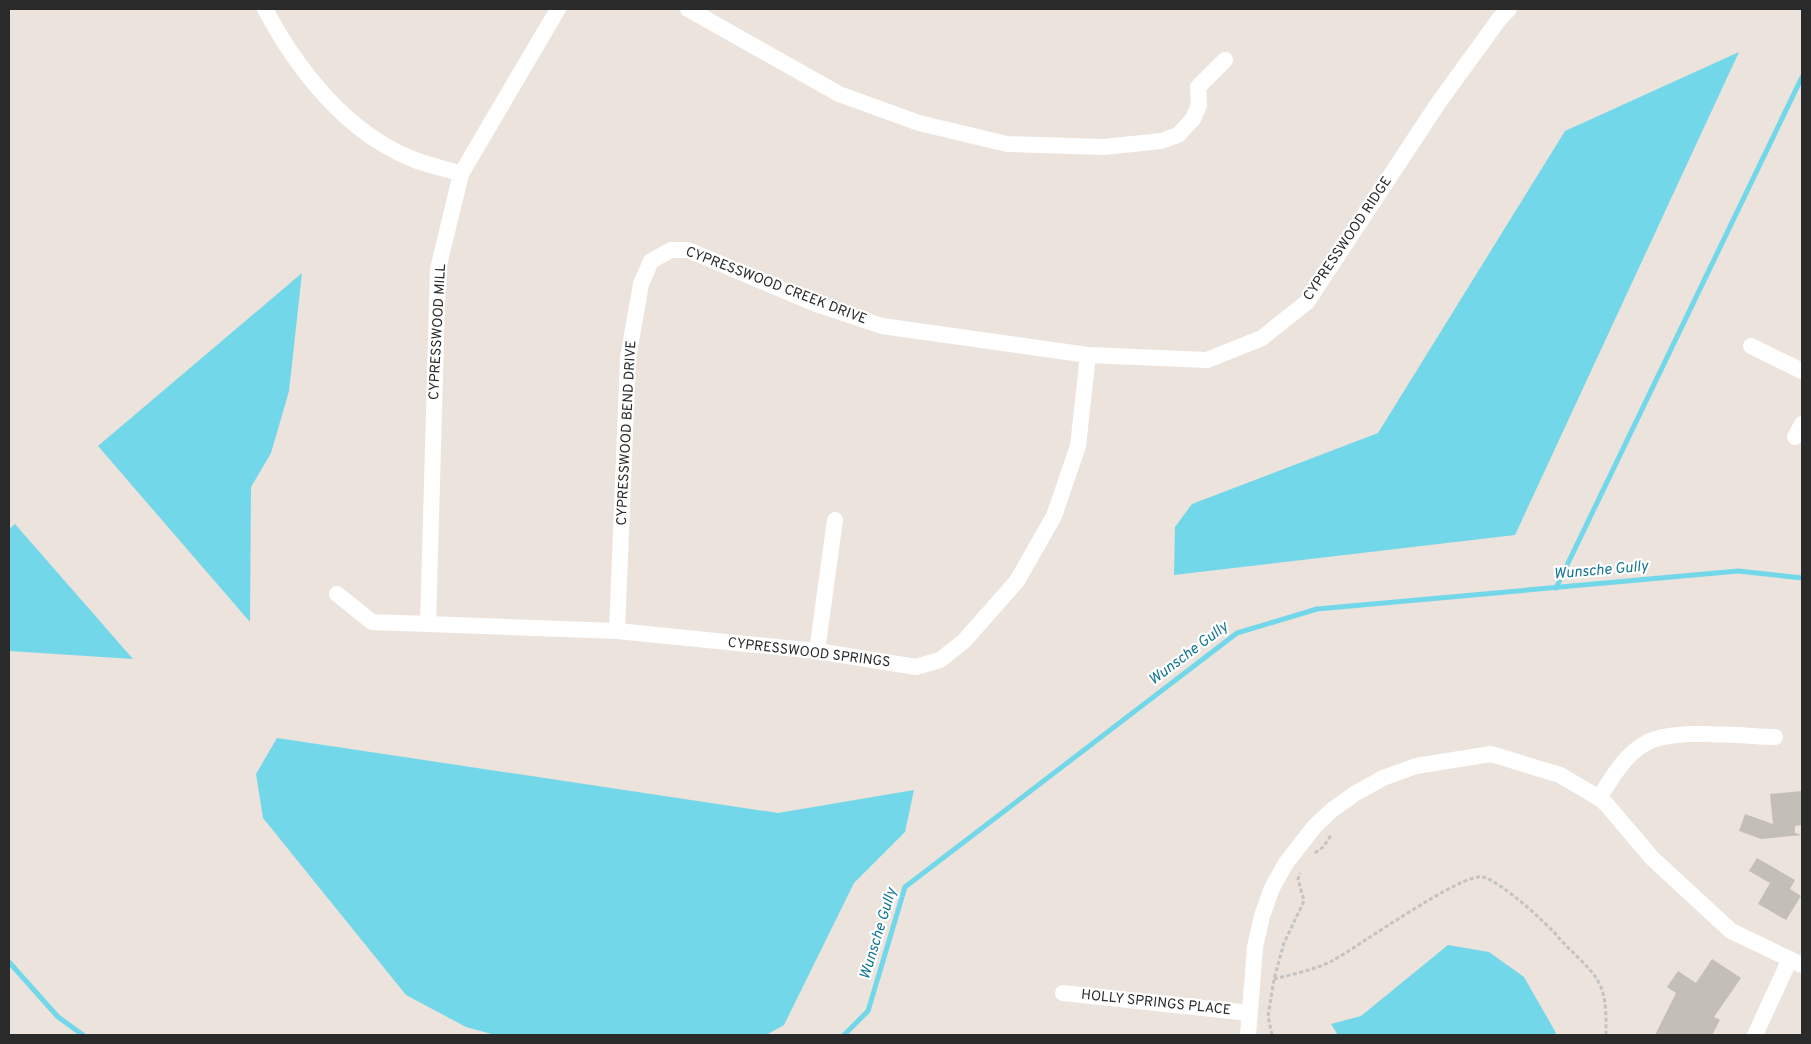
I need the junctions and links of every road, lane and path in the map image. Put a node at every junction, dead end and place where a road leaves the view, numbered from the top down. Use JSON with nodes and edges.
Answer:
{"nodes":[{"id":1,"x":265,"y":9,"type":"edge"},
{"id":2,"x":558,"y":9,"type":"edge"},
{"id":3,"x":688,"y":9,"type":"edge"},
{"id":4,"x":1509,"y":9,"type":"edge"},
{"id":5,"x":1225,"y":60,"type":"dead end"},
{"id":6,"x":461,"y":174,"type":"junction"},
{"id":7,"x":671,"y":250,"type":"joint"},
{"id":8,"x":1751,"y":346,"type":"dead end"},
{"id":9,"x":1088,"y":356,"type":"junction"},
{"id":10,"x":1802,"y":371,"type":"edge"},
{"id":11,"x":835,"y":520,"type":"dead end"},
{"id":12,"x":337,"y":594,"type":"dead end"},
{"id":13,"x":428,"y":624,"type":"junction"},
{"id":14,"x":618,"y":631,"type":"junction"},
{"id":15,"x":817,"y":651,"type":"junction"},
{"id":16,"x":1775,"y":737,"type":"dead end"},
{"id":17,"x":1599,"y":798,"type":"junction"},
{"id":18,"x":1334,"y":831,"type":"dead end"},
{"id":19,"x":1312,"y":856,"type":"dead end"},
{"id":20,"x":1302,"y":867,"type":"dead end"},
{"id":21,"x":1796,"y":962,"type":"edge"},
{"id":22,"x":1274,"y":979,"type":"junction"},
{"id":23,"x":1063,"y":993,"type":"dead end"},
{"id":24,"x":1249,"y":1012,"type":"junction"},
{"id":25,"x":1248,"y":1035,"type":"edge"},
{"id":26,"x":1272,"y":1035,"type":"edge"},
{"id":27,"x":1606,"y":1035,"type":"edge"},
{"id":28,"x":1755,"y":1035,"type":"edge"}],
"edges":[{"from":1,"to":6,"type":"street"},
{"from":2,"to":6,"type":"street","name":"CYPRESSWOOD MILL"},
{"from":3,"to":5,"type":"street"},
{"from":4,"to":9,"type":"street","name":"CYPRESSWOOD RIDGE"},
{"from":6,"to":13,"type":"street","name":"CYPRESSWOOD MILL"},
{"from":7,"to":9,"type":"street","name":"CYPRESSWOOD CREEK DRIVE"},
{"from":7,"to":14,"type":"street","name":"CYPRESSWOOD BEND DRIVE"},
{"from":8,"to":10,"type":"street"},
{"from":9,"to":15,"type":"street","name":"CYPRESSWOOD SPRINGS"},
{"from":11,"to":15,"type":"street"},
{"from":12,"to":13,"type":"street","name":"CYPRESSWOOD SPRINGS"},
{"from":13,"to":14,"type":"street","name":"CYPRESSWOOD SPRINGS"},
{"from":14,"to":15,"type":"street","name":"CYPRESSWOOD SPRINGS"},
{"from":16,"to":17,"type":"street"},
{"from":17,"to":21,"type":"street"},
{"from":17,"to":24,"type":"street"},
{"from":18,"to":19,"type":"path"},
{"from":20,"to":22,"type":"path"},
{"from":21,"to":28,"type":"street"},
{"from":22,"to":26,"type":"path"},
{"from":22,"to":27,"type":"path"},
{"from":23,"to":24,"type":"street","name":"HOLLY SPRINGS PLACE"},
{"from":24,"to":25,"type":"street"}]}
